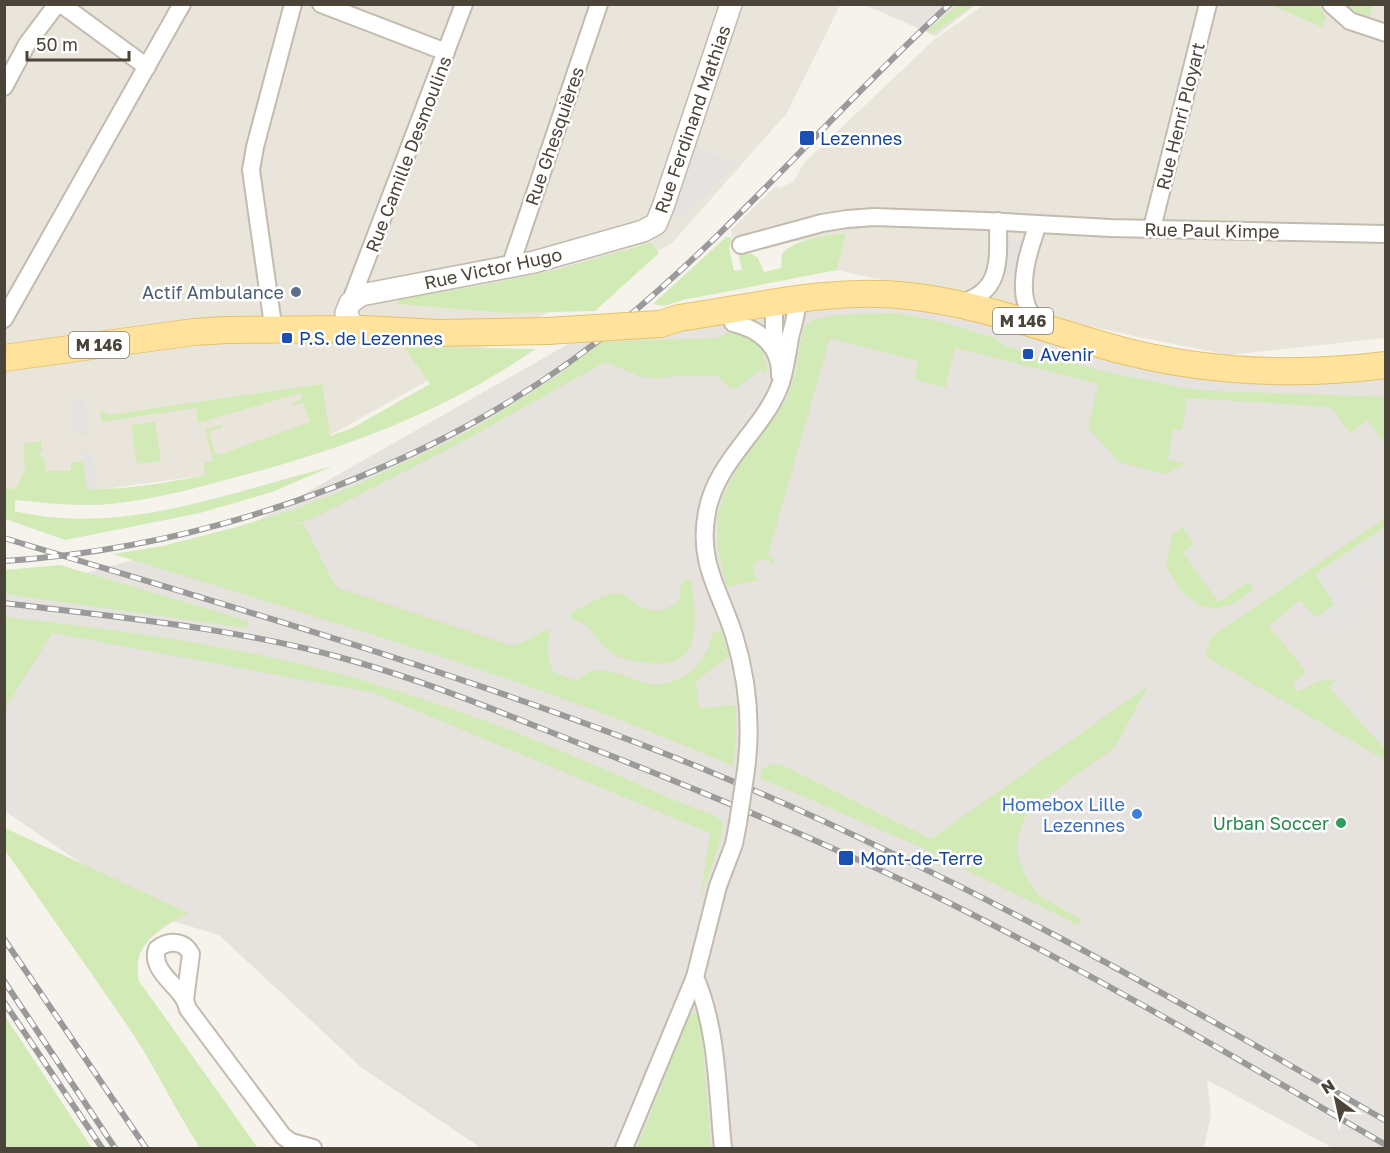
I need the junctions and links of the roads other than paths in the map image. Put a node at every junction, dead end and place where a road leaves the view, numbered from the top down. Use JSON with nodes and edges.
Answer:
{"nodes":[{"id":1,"x":59,"y":4,"type":"edge"},
{"id":2,"x":182,"y":4,"type":"edge"},
{"id":3,"x":293,"y":4,"type":"edge"},
{"id":4,"x":321,"y":4,"type":"edge"},
{"id":5,"x":464,"y":4,"type":"edge"},
{"id":6,"x":599,"y":4,"type":"edge"},
{"id":7,"x":731,"y":4,"type":"edge"},
{"id":8,"x":1208,"y":4,"type":"edge"},
{"id":9,"x":1331,"y":4,"type":"edge"},
{"id":10,"x":1386,"y":33,"type":"edge"},
{"id":11,"x":446,"y":52,"type":"junction"},
{"id":12,"x":147,"y":67,"type":"junction"},
{"id":13,"x":4,"y":87,"type":"edge"},
{"id":14,"x":998,"y":221,"type":"junction"},
{"id":15,"x":1038,"y":224,"type":"junction"},
{"id":16,"x":1152,"y":228,"type":"junction"},
{"id":17,"x":648,"y":229,"type":"joint"},
{"id":18,"x":1386,"y":234,"type":"edge"},
{"id":19,"x":741,"y":246,"type":"dead end"},
{"id":20,"x":510,"y":267,"type":"junction"},
{"id":21,"x":959,"y":304,"type":"junction"},
{"id":22,"x":788,"y":307,"type":"junction"},
{"id":23,"x":353,"y":315,"type":"junction"},
{"id":24,"x":4,"y":319,"type":"edge"},
{"id":25,"x":270,"y":323,"type":"junction"},
{"id":26,"x":733,"y":323,"type":"junction"},
{"id":27,"x":660,"y":324,"type":"junction"},
{"id":28,"x":1047,"y":329,"type":"junction"},
{"id":29,"x":4,"y":358,"type":"edge"},
{"id":30,"x":779,"y":360,"type":"junction"},
{"id":31,"x":1386,"y":365,"type":"edge"},
{"id":32,"x":1386,"y":373,"type":"edge"},
{"id":33,"x":778,"y":391,"type":"junction"},
{"id":34,"x":695,"y":977,"type":"junction"},
{"id":35,"x":185,"y":1000,"type":"dead end"},
{"id":36,"x":313,"y":1149,"type":"edge"},
{"id":37,"x":624,"y":1149,"type":"edge"},
{"id":38,"x":723,"y":1149,"type":"edge"}],
"edges":[{"from":1,"to":12,"type":"street"},
{"from":1,"to":13,"type":"street"},
{"from":2,"to":12,"type":"street"},
{"from":3,"to":25,"type":"street"},
{"from":4,"to":11,"type":"street"},
{"from":5,"to":11,"type":"street","name":"Rue Camille Desmoulins"},
{"from":6,"to":20,"type":"street","name":"Rue Ghesquières"},
{"from":7,"to":17,"type":"street","name":"Rue Ferdinand Mathias"},
{"from":8,"to":16,"type":"street","name":"Rue Henri Ployart"},
{"from":9,"to":10,"type":"street"},
{"from":11,"to":23,"type":"street","name":"Rue Camille Desmoulins"},
{"from":12,"to":24,"type":"street"},
{"from":14,"to":15,"type":"street","name":"Rue Paul Kimpe"},
{"from":14,"to":19,"type":"street","name":"Rue Paul Kimpe"},
{"from":14,"to":21,"type":"street"},
{"from":15,"to":16,"type":"street","name":"Rue Paul Kimpe"},
{"from":15,"to":28,"type":"street"},
{"from":16,"to":18,"type":"street","name":"Rue Paul Kimpe"},
{"from":17,"to":20,"type":"street","name":"Rue Victor Hugo"},
{"from":20,"to":23,"type":"street","name":"Rue Victor Hugo"},
{"from":21,"to":22,"type":"main road","number":"M 146"},
{"from":21,"to":28,"type":"main road","number":"M 146"},
{"from":22,"to":26,"type":"main road","number":"M 146"},
{"from":22,"to":27,"type":"main road","number":"M 146"},
{"from":22,"to":30,"type":"street"},
{"from":22,"to":32,"type":"main road","number":"M 146"},
{"from":22,"to":33,"type":"street"},
{"from":23,"to":25,"type":"main road","name":"Rue Victor Hugo","number":"M 146"},
{"from":23,"to":27,"type":"main road","number":"M 146","bridge":true},
{"from":25,"to":29,"type":"main road","name":"Rue Victor Hugo","number":"M 146"},
{"from":26,"to":27,"type":"main road","number":"M 146"},
{"from":26,"to":30,"type":"street"},
{"from":28,"to":31,"type":"main road","number":"M 146"},
{"from":30,"to":33,"type":"street"},
{"from":33,"to":34,"type":"street","bridge":true},
{"from":34,"to":37,"type":"street"},
{"from":34,"to":38,"type":"street"},
{"from":35,"to":36,"type":"street"}]}
